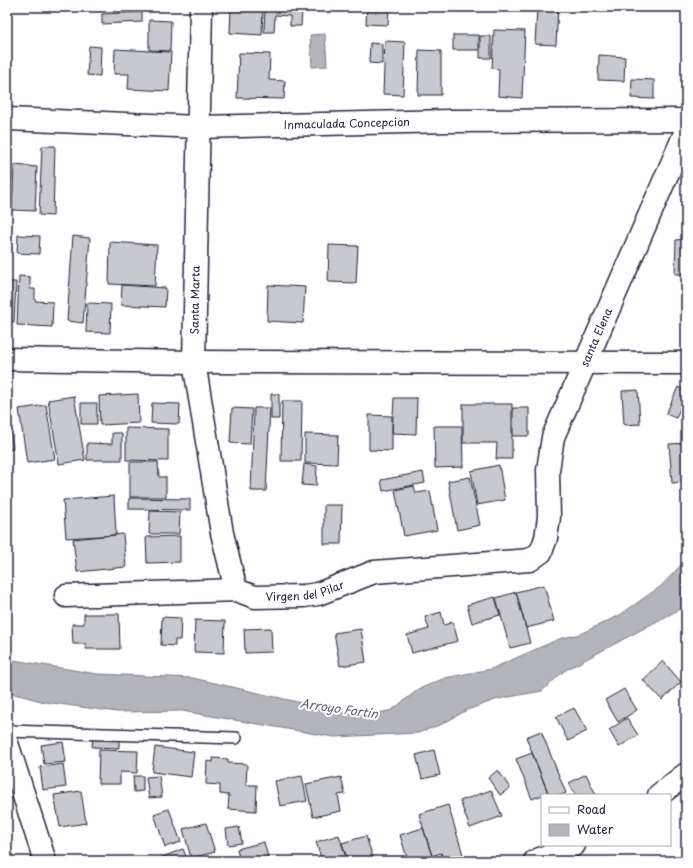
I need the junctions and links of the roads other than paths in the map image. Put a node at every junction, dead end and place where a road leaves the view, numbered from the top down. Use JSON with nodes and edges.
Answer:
{"nodes":[{"id":1,"x":202,"y":7,"type":"edge"},
{"id":2,"x":7,"y":118,"type":"edge"},
{"id":3,"x":686,"y":120,"type":"edge"},
{"id":4,"x":198,"y":127,"type":"junction"},
{"id":5,"x":686,"y":131,"type":"edge"},
{"id":6,"x":7,"y":359,"type":"edge"},
{"id":7,"x":194,"y":362,"type":"junction"},
{"id":8,"x":585,"y":362,"type":"junction"},
{"id":9,"x":686,"y":363,"type":"edge"},
{"id":10,"x":541,"y":552,"type":"joint"},
{"id":11,"x":236,"y":590,"type":"junction"},
{"id":12,"x":66,"y":596,"type":"dead end"},
{"id":13,"x":7,"y":731,"type":"edge"},
{"id":14,"x":236,"y":738,"type":"dead end"},
{"id":15,"x":7,"y":743,"type":"edge"},
{"id":16,"x":686,"y":774,"type":"edge"},
{"id":17,"x":660,"y":794,"type":"edge"},
{"id":18,"x":572,"y":846,"type":"edge"},
{"id":19,"x":45,"y":861,"type":"edge"},
{"id":20,"x":535,"y":861,"type":"edge"}],
"edges":[{"from":1,"to":4,"type":"street","name":"Santa Marta"},
{"from":2,"to":4,"type":"street","name":"Inmaculada Concepcion"},
{"from":3,"to":4,"type":"street","name":"Inmaculada Concepcion"},
{"from":4,"to":7,"type":"street","name":"Santa Marta"},
{"from":5,"to":8,"type":"street","name":"santa Elena"},
{"from":6,"to":7,"type":"street"},
{"from":7,"to":8,"type":"street"},
{"from":7,"to":11,"type":"street","name":"Santa Marta"},
{"from":8,"to":9,"type":"street"},
{"from":8,"to":10,"type":"street","name":"santa Elena"},
{"from":10,"to":11,"type":"street","name":"Virgen del Pilar"},
{"from":11,"to":12,"type":"street","name":"Virgen del Pilar"},
{"from":13,"to":14,"type":"lane"},
{"from":15,"to":19,"type":"street"},
{"from":16,"to":17,"type":"street"},
{"from":18,"to":20,"type":"street"}]}
